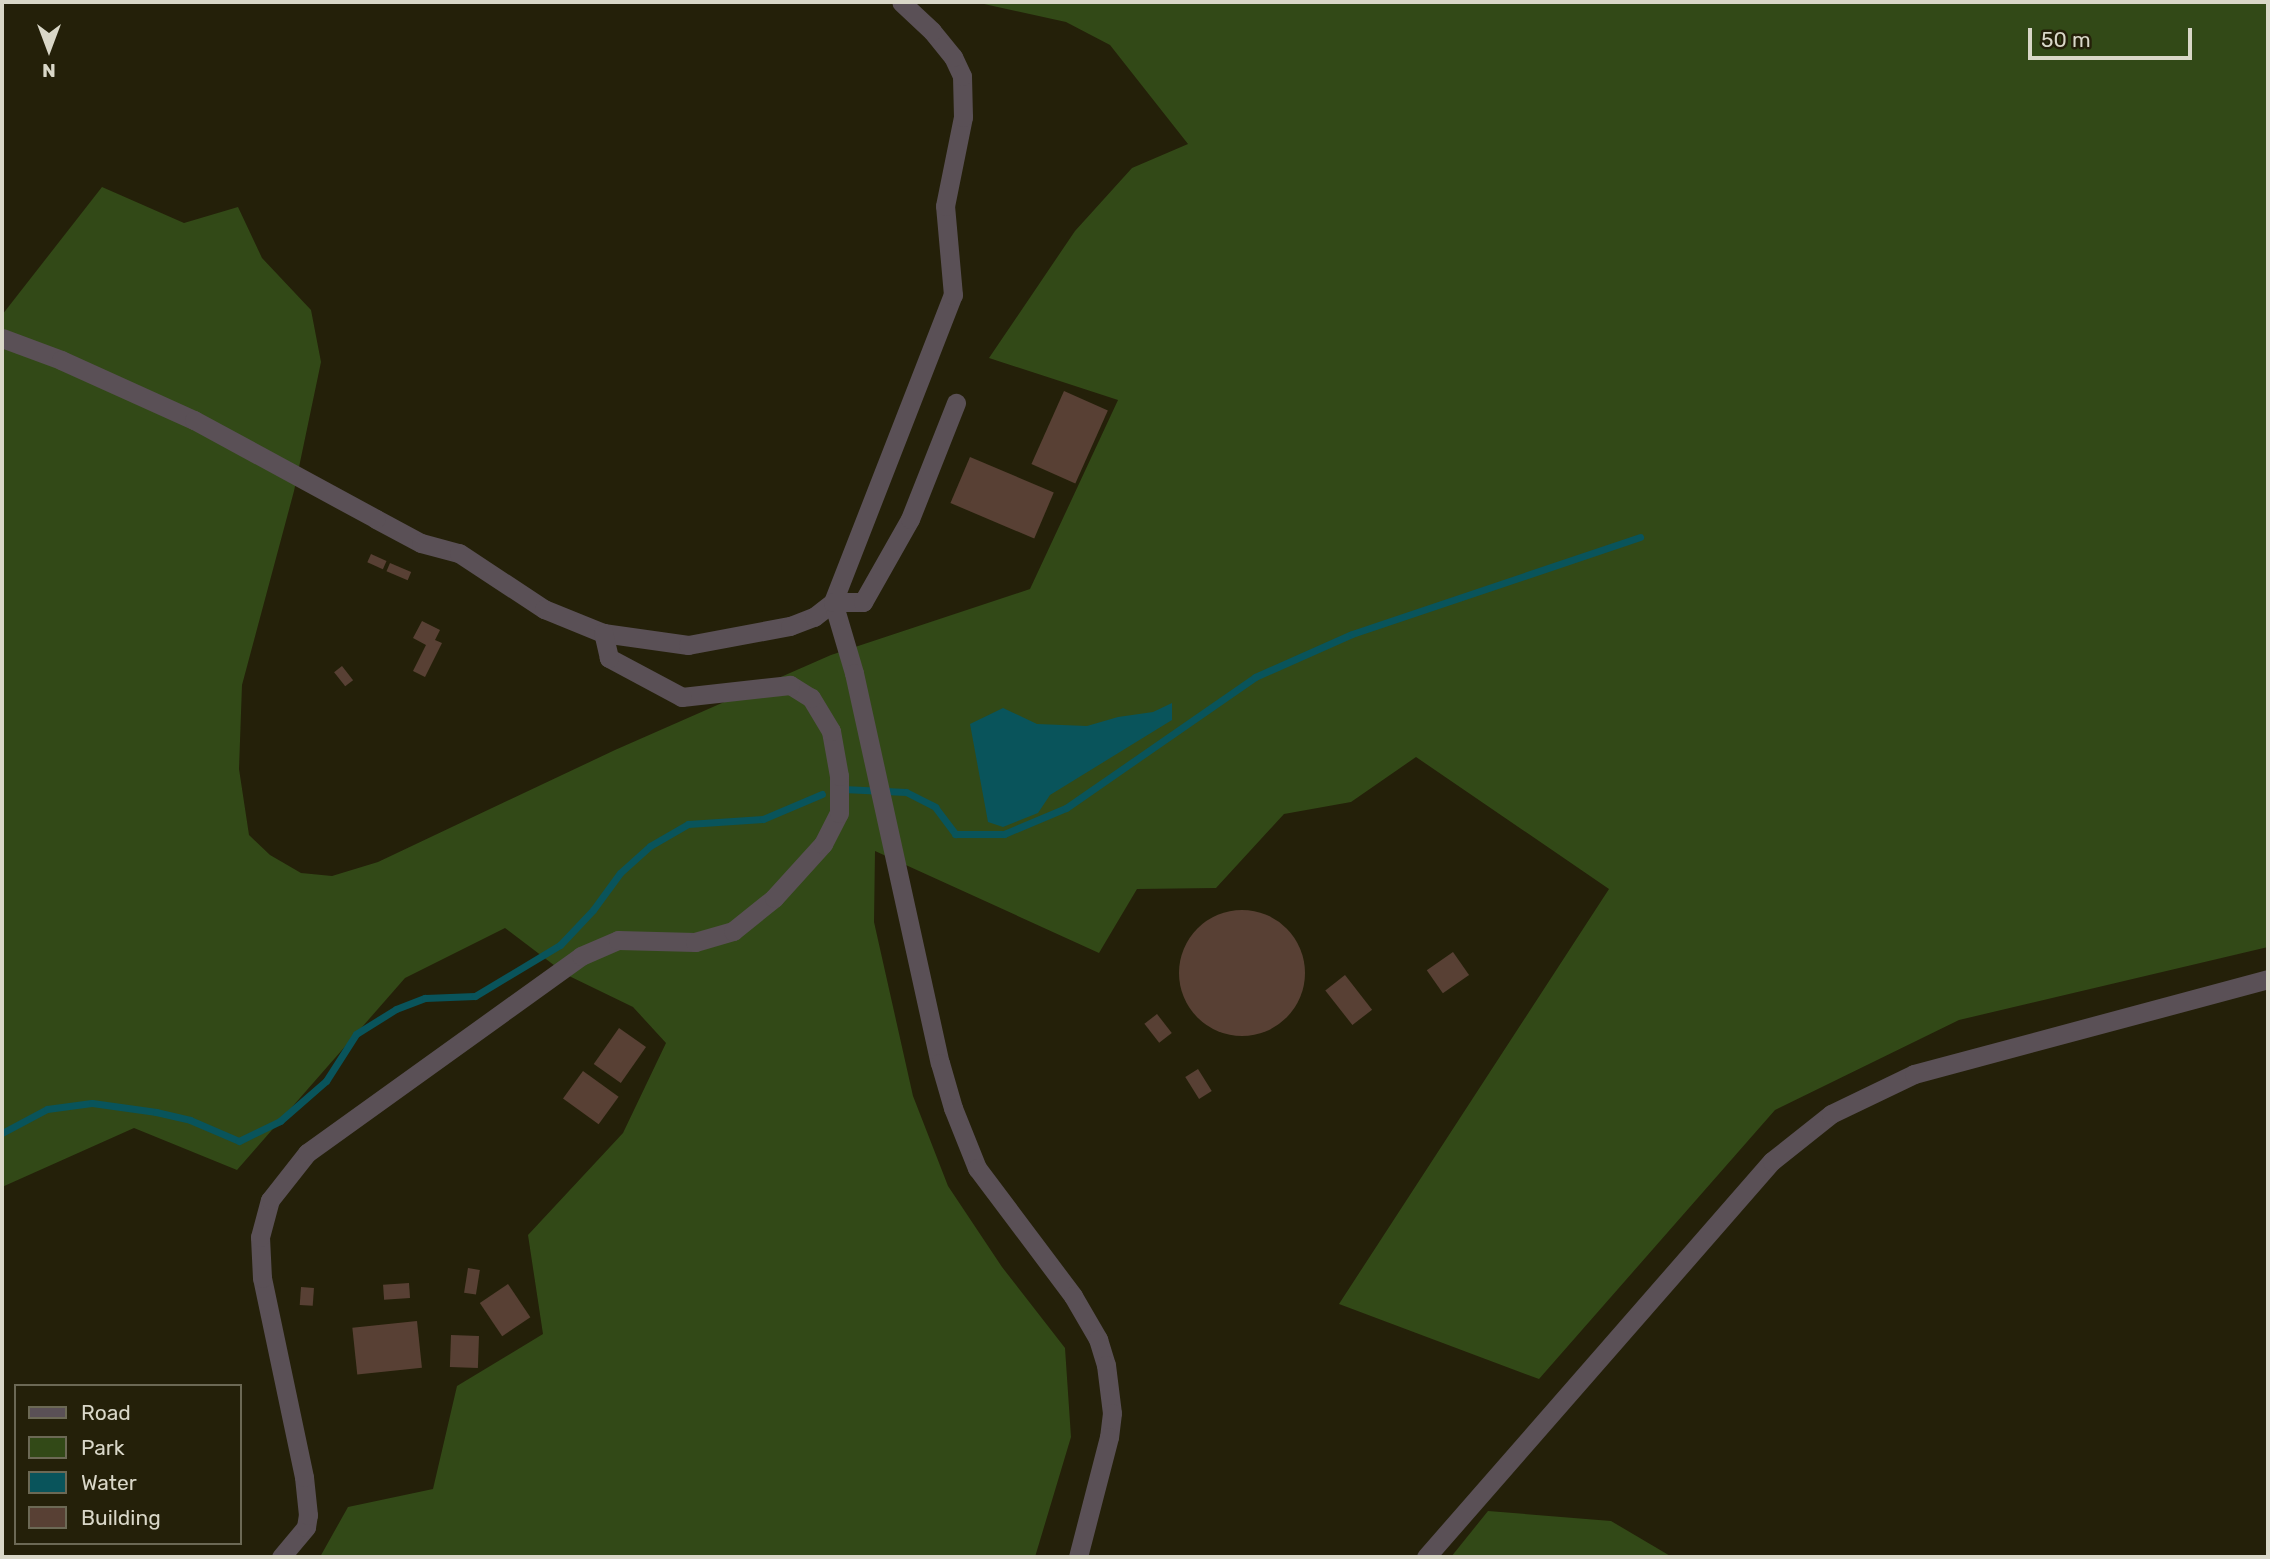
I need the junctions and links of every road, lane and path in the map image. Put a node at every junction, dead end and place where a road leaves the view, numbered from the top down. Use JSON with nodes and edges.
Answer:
{"nodes":[{"id":1,"x":901,"y":2,"type":"edge"},
{"id":2,"x":2,"y":338,"type":"edge"},
{"id":3,"x":956,"y":403,"type":"dead end"},
{"id":4,"x":833,"y":602,"type":"junction"},
{"id":5,"x":603,"y":633,"type":"junction"},
{"id":6,"x":2268,"y":979,"type":"edge"},
{"id":7,"x":281,"y":1557,"type":"edge"},
{"id":8,"x":1078,"y":1557,"type":"edge"},
{"id":9,"x":1426,"y":1557,"type":"edge"}],
"edges":[{"from":1,"to":4,"type":"street"},
{"from":2,"to":5,"type":"street"},
{"from":3,"to":4,"type":"street"},
{"from":4,"to":5,"type":"street"},
{"from":4,"to":8,"type":"street"},
{"from":5,"to":7,"type":"street"},
{"from":6,"to":9,"type":"street"}]}
